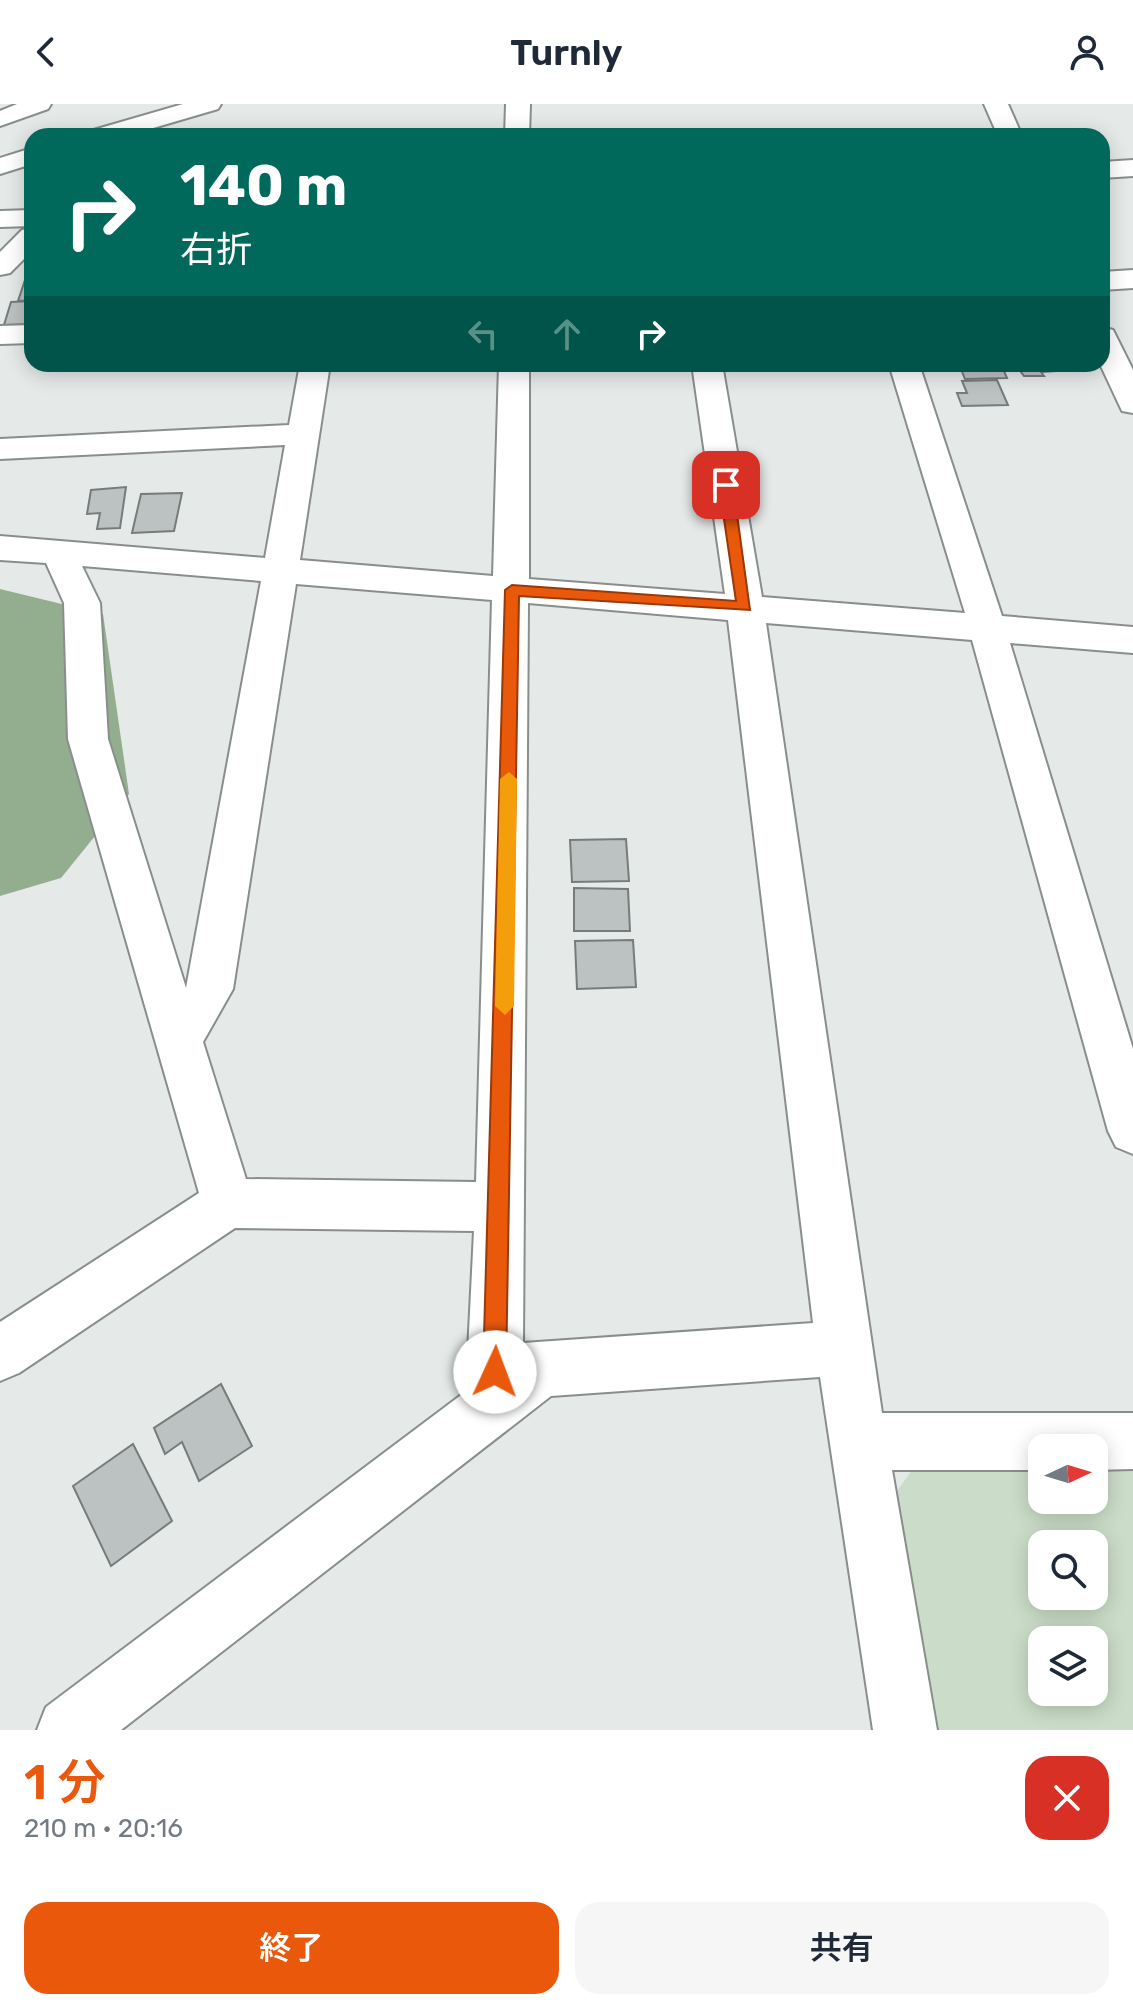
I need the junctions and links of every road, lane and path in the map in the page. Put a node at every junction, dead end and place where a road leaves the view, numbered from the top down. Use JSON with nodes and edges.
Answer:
{"nodes":[{"id":1,"x":39,"y":104,"type":"edge"},
{"id":2,"x":209,"y":104,"type":"edge"},
{"id":3,"x":518,"y":104,"type":"edge"},
{"id":4,"x":996,"y":104,"type":"edge"},
{"id":5,"x":0,"y":119,"type":"edge"},
{"id":6,"x":126,"y":128,"type":"edge"},
{"id":7,"x":517,"y":128,"type":"edge"},
{"id":8,"x":1006,"y":128,"type":"edge"},
{"id":9,"x":24,"y":158,"type":"edge"},
{"id":10,"x":0,"y":166,"type":"edge"},
{"id":11,"x":1133,"y":168,"type":"edge"},
{"id":12,"x":1110,"y":169,"type":"edge"},
{"id":13,"x":24,"y":218,"type":"edge"},
{"id":14,"x":0,"y":219,"type":"edge"},
{"id":15,"x":24,"y":244,"type":"edge"},
{"id":16,"x":0,"y":267,"type":"edge"},
{"id":17,"x":1133,"y":279,"type":"edge"},
{"id":18,"x":1110,"y":280,"type":"edge"},
{"id":19,"x":24,"y":334,"type":"edge"},
{"id":20,"x":0,"y":335,"type":"edge"},
{"id":21,"x":1110,"y":354,"type":"edge"},
{"id":22,"x":314,"y":372,"type":"edge"},
{"id":23,"x":514,"y":372,"type":"edge"},
{"id":24,"x":708,"y":372,"type":"edge"},
{"id":25,"x":907,"y":372,"type":"edge"},
{"id":26,"x":1133,"y":404,"type":"edge"},
{"id":27,"x":303,"y":434,"type":"junction"},
{"id":28,"x":0,"y":449,"type":"edge"},
{"id":29,"x":0,"y":548,"type":"edge"},
{"id":30,"x":59,"y":554,"type":"junction"},
{"id":31,"x":278,"y":571,"type":"junction"},
{"id":32,"x":512,"y":590,"type":"junction"},
{"id":33,"x":745,"y":606,"type":"junction"},
{"id":34,"x":988,"y":630,"type":"junction"},
{"id":35,"x":1133,"y":640,"type":"edge"},
{"id":36,"x":178,"y":1042,"type":"junction"},
{"id":37,"x":1133,"y":1131,"type":"edge"},
{"id":38,"x":228,"y":1203,"type":"junction"},
{"id":39,"x":501,"y":1207,"type":"junction"},
{"id":40,"x":843,"y":1348,"type":"junction"},
{"id":41,"x":0,"y":1354,"type":"edge"},
{"id":42,"x":541,"y":1369,"type":"junction"},
{"id":43,"x":1133,"y":1441,"type":"edge"},
{"id":44,"x":858,"y":1442,"type":"junction"},
{"id":45,"x":69,"y":1730,"type":"edge"},
{"id":46,"x":905,"y":1730,"type":"edge"}],
"edges":[{"from":1,"to":5,"type":"street"},
{"from":2,"to":6,"type":"street"},
{"from":3,"to":7,"type":"street"},
{"from":4,"to":8,"type":"street"},
{"from":9,"to":10,"type":"street"},
{"from":11,"to":12,"type":"street"},
{"from":13,"to":14,"type":"street"},
{"from":15,"to":16,"type":"street"},
{"from":17,"to":18,"type":"street"},
{"from":19,"to":20,"type":"street"},
{"from":21,"to":26,"type":"street"},
{"from":22,"to":27,"type":"street"},
{"from":23,"to":32,"type":"street"},
{"from":24,"to":33,"type":"street"},
{"from":25,"to":34,"type":"street"},
{"from":27,"to":28,"type":"street"},
{"from":27,"to":31,"type":"street"},
{"from":29,"to":30,"type":"street"},
{"from":30,"to":31,"type":"street"},
{"from":30,"to":36,"type":"street"},
{"from":31,"to":32,"type":"street"},
{"from":31,"to":36,"type":"street"},
{"from":32,"to":33,"type":"street"},
{"from":32,"to":39,"type":"street"},
{"from":33,"to":34,"type":"street"},
{"from":33,"to":40,"type":"street"},
{"from":34,"to":35,"type":"street"},
{"from":34,"to":37,"type":"street"},
{"from":36,"to":38,"type":"street"},
{"from":38,"to":39,"type":"street"},
{"from":38,"to":41,"type":"street"},
{"from":39,"to":42,"type":"street"},
{"from":40,"to":42,"type":"street"},
{"from":40,"to":44,"type":"street"},
{"from":42,"to":45,"type":"street"},
{"from":43,"to":44,"type":"street"},
{"from":44,"to":46,"type":"street"}]}
